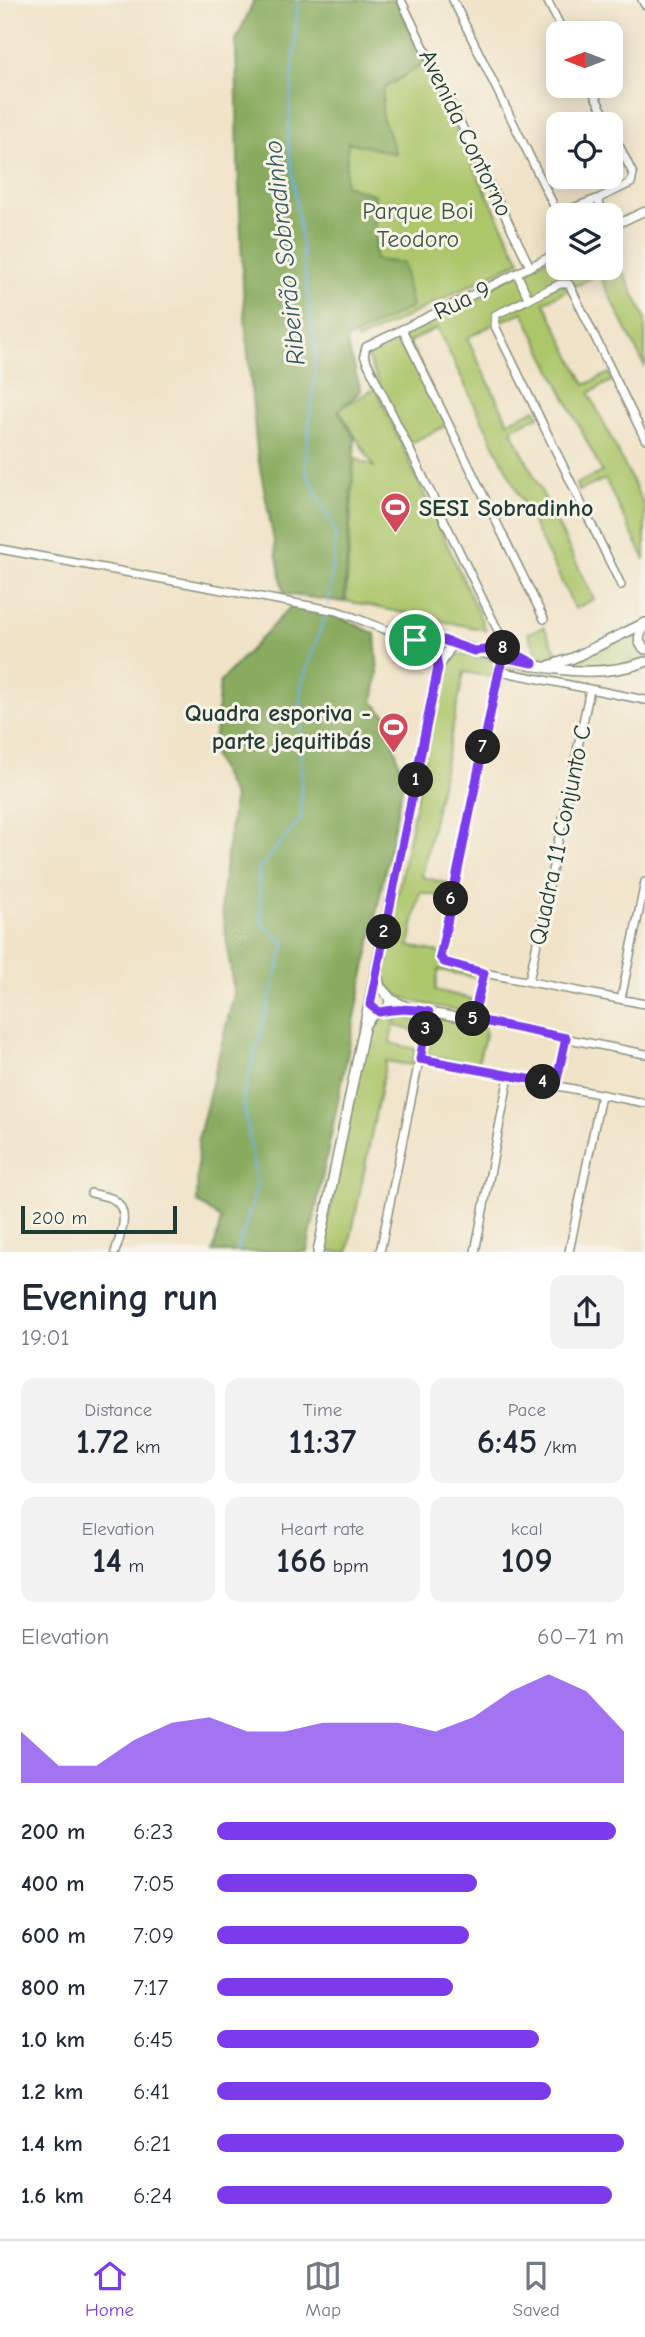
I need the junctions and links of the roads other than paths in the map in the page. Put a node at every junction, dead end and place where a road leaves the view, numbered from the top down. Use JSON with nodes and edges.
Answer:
{"nodes":[{"id":1,"x":401,"y":0,"type":"edge"},
{"id":2,"x":453,"y":0,"type":"edge"},
{"id":3,"x":547,"y":0,"type":"edge"},
{"id":4,"x":642,"y":0,"type":"edge"},
{"id":5,"x":645,"y":5,"type":"edge"},
{"id":6,"x":558,"y":21,"type":"edge"},
{"id":7,"x":623,"y":155,"type":"edge"},
{"id":8,"x":623,"y":187,"type":"edge"},
{"id":9,"x":619,"y":189,"type":"edge"},
{"id":10,"x":597,"y":199,"type":"junction"},
{"id":11,"x":599,"y":203,"type":"edge"},
{"id":12,"x":645,"y":211,"type":"edge"},
{"id":13,"x":623,"y":221,"type":"edge"},
{"id":14,"x":546,"y":259,"type":"edge"},
{"id":15,"x":530,"y":267,"type":"junction"},
{"id":16,"x":517,"y":273,"type":"junction"},
{"id":17,"x":528,"y":298,"type":"junction"},
{"id":18,"x":402,"y":329,"type":"junction"},
{"id":19,"x":645,"y":439,"type":"edge"},
{"id":20,"x":0,"y":549,"type":"edge"},
{"id":21,"x":621,"y":585,"type":"dead end"},
{"id":22,"x":544,"y":619,"type":"dead end"},
{"id":23,"x":645,"y":624,"type":"edge"},
{"id":24,"x":441,"y":647,"type":"junction"},
{"id":25,"x":645,"y":649,"type":"edge"},
{"id":26,"x":504,"y":653,"type":"junction"},
{"id":27,"x":573,"y":659,"type":"junction"},
{"id":28,"x":645,"y":662,"type":"edge"},
{"id":29,"x":547,"y":667,"type":"junction"},
{"id":30,"x":499,"y":671,"type":"junction"},
{"id":31,"x":575,"y":671,"type":"junction"},
{"id":32,"x":590,"y":689,"type":"junction"},
{"id":33,"x":645,"y":700,"type":"edge"},
{"id":34,"x":645,"y":882,"type":"edge"},
{"id":35,"x":376,"y":972,"type":"junction"},
{"id":36,"x":484,"y":973,"type":"junction"},
{"id":37,"x":529,"y":981,"type":"junction"},
{"id":38,"x":386,"y":995,"type":"junction"},
{"id":39,"x":370,"y":999,"type":"junction"},
{"id":40,"x":621,"y":999,"type":"junction"},
{"id":41,"x":645,"y":1004,"type":"edge"},
{"id":42,"x":410,"y":1007,"type":"junction"},
{"id":43,"x":383,"y":1011,"type":"junction"},
{"id":44,"x":429,"y":1012,"type":"junction"},
{"id":45,"x":473,"y":1019,"type":"junction"},
{"id":46,"x":365,"y":1025,"type":"junction"},
{"id":47,"x":566,"y":1038,"type":"junction"},
{"id":48,"x":645,"y":1054,"type":"edge"},
{"id":49,"x":420,"y":1059,"type":"junction"},
{"id":50,"x":509,"y":1076,"type":"junction"},
{"id":51,"x":556,"y":1084,"type":"junction"},
{"id":52,"x":601,"y":1095,"type":"junction"},
{"id":53,"x":645,"y":1103,"type":"edge"},
{"id":54,"x":91,"y":1193,"type":"dead end"},
{"id":55,"x":115,"y":1252,"type":"edge"},
{"id":56,"x":318,"y":1252,"type":"edge"},
{"id":57,"x":380,"y":1252,"type":"edge"},
{"id":58,"x":475,"y":1252,"type":"edge"},
{"id":59,"x":569,"y":1252,"type":"edge"}],
"edges":[{"from":1,"to":15,"type":"street","name":"Avenida Contorno"},
{"from":2,"to":10,"type":"street"},
{"from":3,"to":6,"type":"street"},
{"from":4,"to":5,"type":"street"},
{"from":7,"to":8,"type":"street"},
{"from":9,"to":10,"type":"street"},
{"from":10,"to":11,"type":"street"},
{"from":12,"to":13,"type":"street"},
{"from":14,"to":15,"type":"street","name":"Rua 9"},
{"from":15,"to":16,"type":"street","name":"Rua 9"},
{"from":16,"to":17,"type":"street"},
{"from":16,"to":18,"type":"street","name":"Rua 9"},
{"from":17,"to":19,"type":"street"},
{"from":17,"to":21,"type":"street"},
{"from":18,"to":22,"type":"street"},
{"from":18,"to":26,"type":"street","name":"Rua 9"},
{"from":20,"to":24,"type":"street"},
{"from":23,"to":25,"type":"main road"},
{"from":23,"to":27,"type":"main road"},
{"from":24,"to":26,"type":"main road"},
{"from":24,"to":35,"type":"main road"},
{"from":26,"to":29,"type":"main road"},
{"from":26,"to":30,"type":"street"},
{"from":27,"to":29,"type":"main road"},
{"from":27,"to":31,"type":"main road"},
{"from":28,"to":31,"type":"main road"},
{"from":29,"to":31,"type":"main road"},
{"from":30,"to":32,"type":"street"},
{"from":30,"to":36,"type":"street"},
{"from":32,"to":33,"type":"street"},
{"from":32,"to":37,"type":"street","name":"Quadra 11 Conjunto C"},
{"from":34,"to":40,"type":"street"},
{"from":35,"to":38,"type":"main road"},
{"from":35,"to":39,"type":"main road"},
{"from":36,"to":37,"type":"street"},
{"from":36,"to":45,"type":"street"},
{"from":37,"to":40,"type":"street"},
{"from":38,"to":39,"type":"main road"},
{"from":38,"to":42,"type":"street"},
{"from":38,"to":43,"type":"main road"},
{"from":39,"to":43,"type":"main road"},
{"from":39,"to":46,"type":"main road"},
{"from":40,"to":41,"type":"street"},
{"from":42,"to":43,"type":"street"},
{"from":42,"to":44,"type":"street"},
{"from":43,"to":46,"type":"main road"},
{"from":44,"to":45,"type":"street"},
{"from":44,"to":49,"type":"street"},
{"from":45,"to":47,"type":"street"},
{"from":46,"to":56,"type":"main road"},
{"from":47,"to":48,"type":"street"},
{"from":47,"to":51,"type":"street"},
{"from":49,"to":50,"type":"street"},
{"from":49,"to":57,"type":"street"},
{"from":50,"to":51,"type":"street"},
{"from":50,"to":58,"type":"street"},
{"from":51,"to":52,"type":"street"},
{"from":52,"to":53,"type":"street"},
{"from":52,"to":59,"type":"street"},
{"from":54,"to":55,"type":"street"}]}
